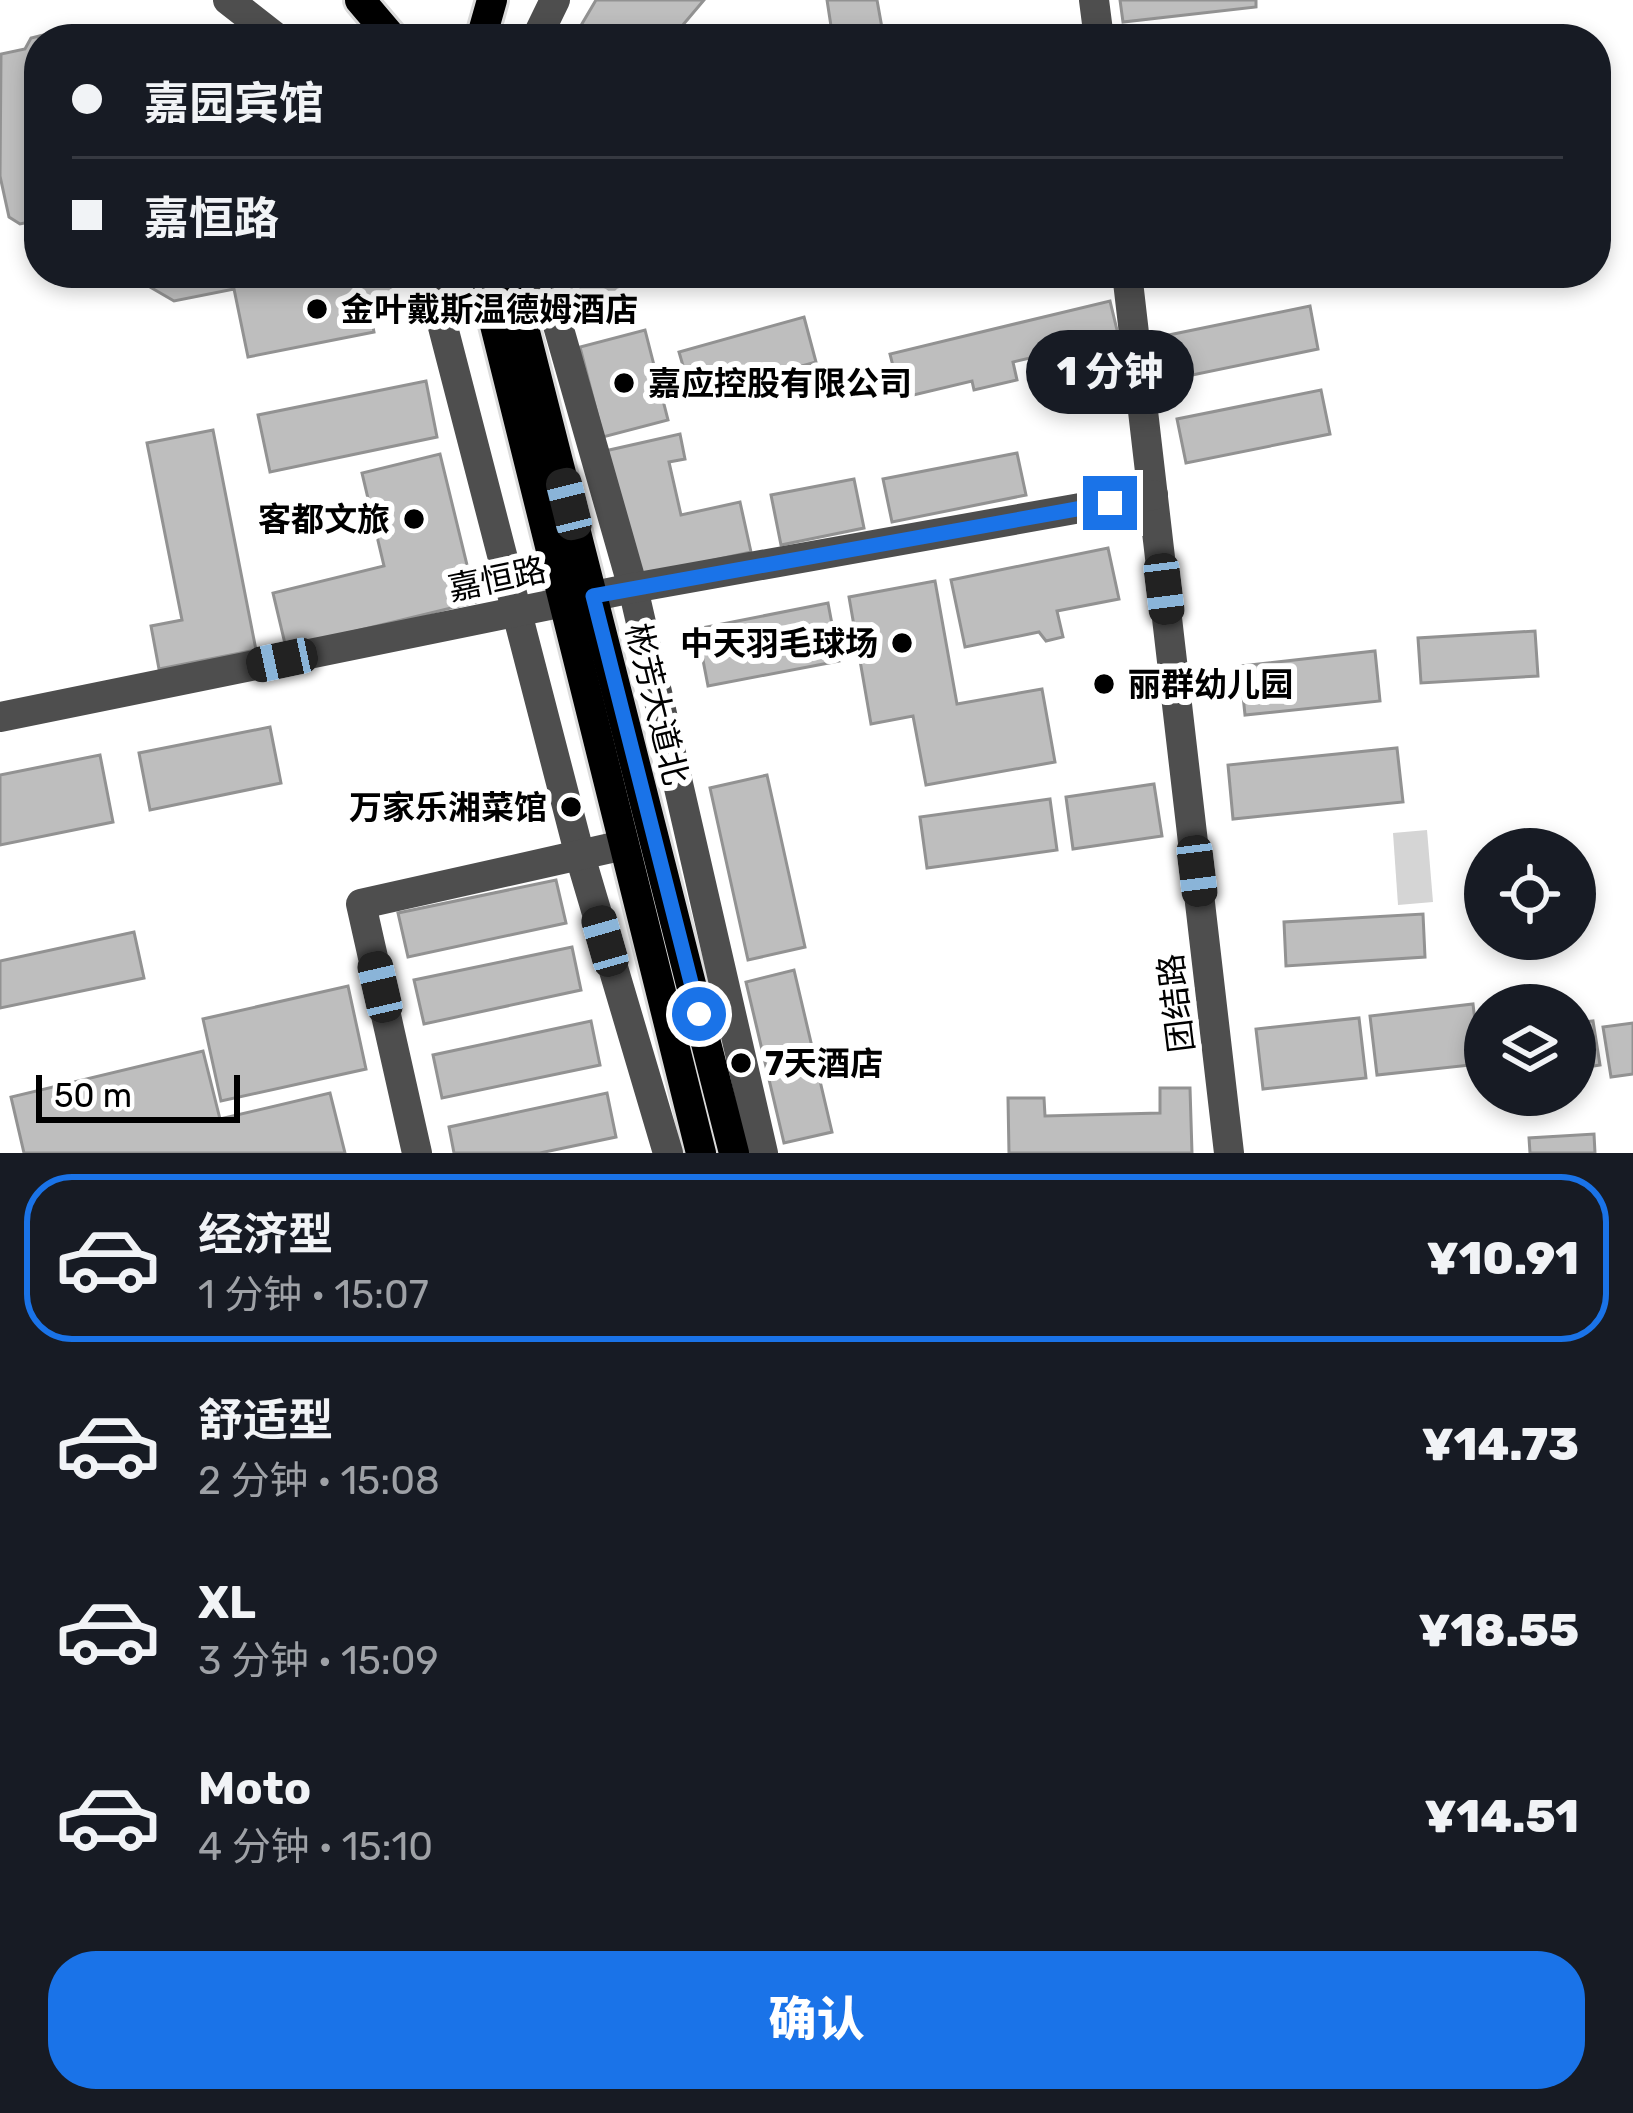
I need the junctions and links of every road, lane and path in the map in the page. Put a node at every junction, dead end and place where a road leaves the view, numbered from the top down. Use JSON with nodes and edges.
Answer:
{"nodes":[{"id":1,"x":228,"y":0,"type":"edge"},
{"id":2,"x":360,"y":0,"type":"edge"},
{"id":3,"x":259,"y":24,"type":"edge"},
{"id":4,"x":380,"y":24,"type":"edge"},
{"id":5,"x":433,"y":288,"type":"edge"},
{"id":6,"x":486,"y":288,"type":"edge"},
{"id":7,"x":513,"y":288,"type":"edge"},
{"id":8,"x":547,"y":288,"type":"edge"},
{"id":9,"x":1128,"y":288,"type":"edge"},
{"id":10,"x":1153,"y":495,"type":"junction"},
{"id":11,"x":633,"y":588,"type":"junction"},
{"id":12,"x":578,"y":599,"type":"junction"},
{"id":13,"x":517,"y":612,"type":"junction"},
{"id":14,"x":0,"y":717,"type":"edge"},
{"id":15,"x":624,"y":845,"type":"junction"},
{"id":16,"x":580,"y":856,"type":"junction"},
{"id":17,"x":417,"y":1153,"type":"edge"},
{"id":18,"x":668,"y":1153,"type":"edge"},
{"id":19,"x":700,"y":1153,"type":"edge"},
{"id":20,"x":734,"y":1153,"type":"edge"},
{"id":21,"x":764,"y":1153,"type":"edge"},
{"id":22,"x":1229,"y":1153,"type":"edge"}],
"edges":[{"from":1,"to":3,"type":"street"},
{"from":2,"to":4,"type":"main road"},
{"from":5,"to":13,"type":"street"},
{"from":6,"to":12,"type":"main road","name":"彬芳大道北"},
{"from":7,"to":12,"type":"main road","name":"彬芳大道北"},
{"from":8,"to":11,"type":"street"},
{"from":9,"to":10,"type":"street","name":"团结路"},
{"from":10,"to":11,"type":"street","name":"嘉恒路"},
{"from":10,"to":22,"type":"street","name":"团结路"},
{"from":11,"to":12,"type":"street","name":"嘉恒路"},
{"from":11,"to":21,"type":"street"},
{"from":12,"to":13,"type":"street","name":"嘉恒路"},
{"from":12,"to":15,"type":"main road","name":"彬芳大道北"},
{"from":12,"to":20,"type":"main road","name":"彬芳大道北"},
{"from":13,"to":14,"type":"street","name":"嘉恒路"},
{"from":13,"to":16,"type":"street"},
{"from":15,"to":16,"type":"street"},
{"from":15,"to":19,"type":"main road","name":"彬芳大道北"},
{"from":16,"to":17,"type":"street"},
{"from":16,"to":18,"type":"street"}]}
